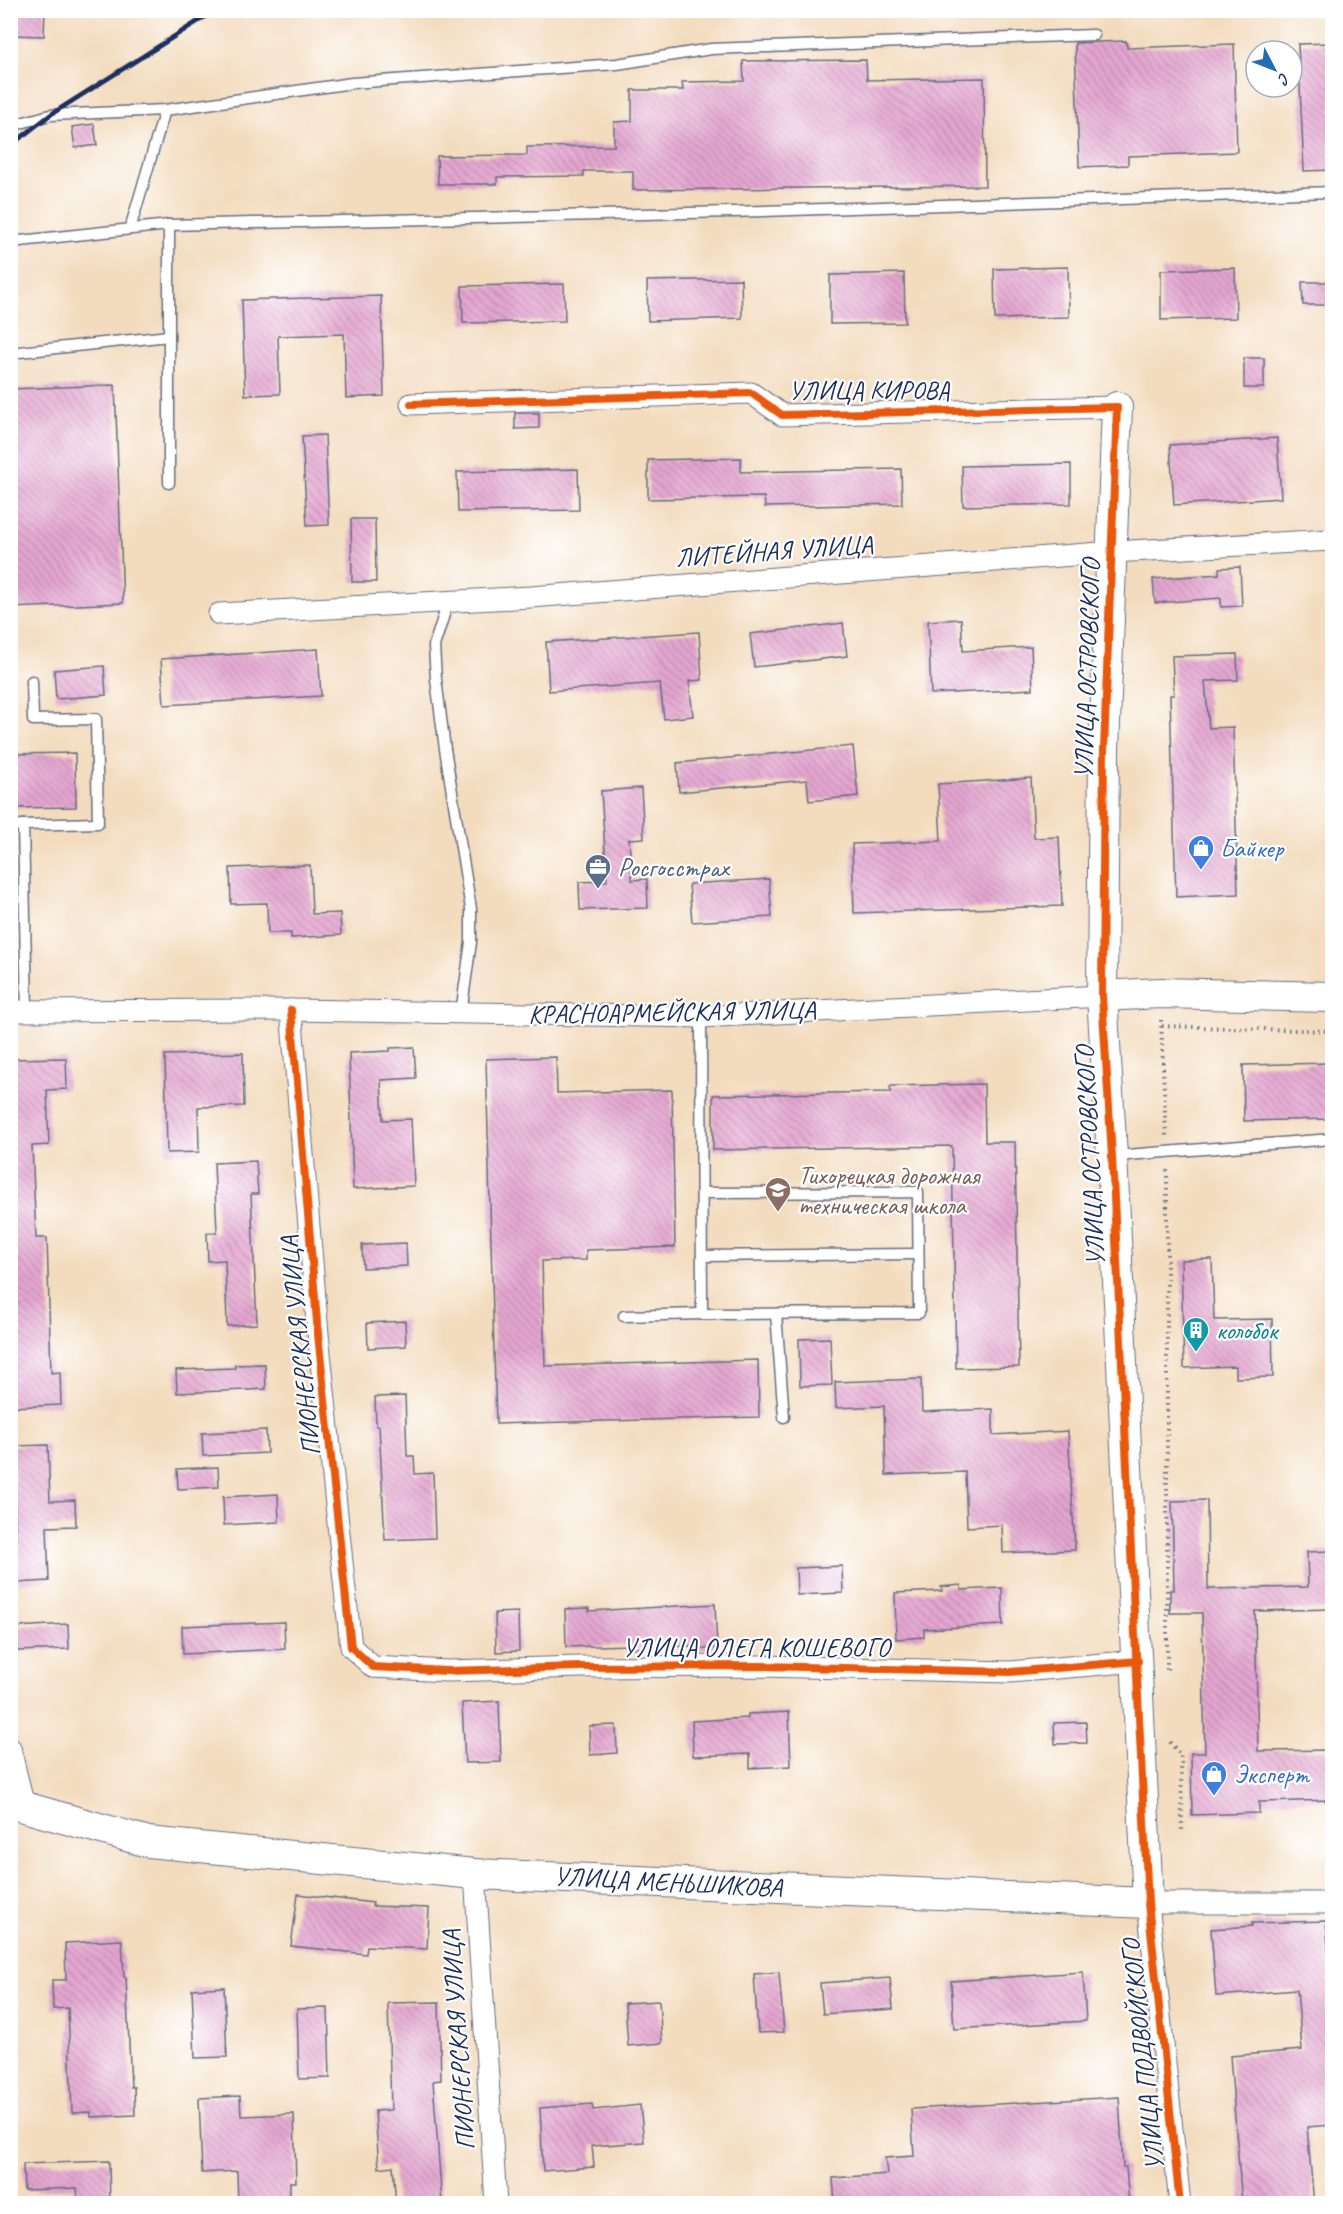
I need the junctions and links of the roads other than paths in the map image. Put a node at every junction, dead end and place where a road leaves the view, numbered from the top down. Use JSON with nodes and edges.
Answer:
{"nodes":[{"id":1,"x":1094,"y":35,"type":"dead end"},
{"id":2,"x":165,"y":110,"type":"junction"},
{"id":3,"x":10,"y":126,"type":"edge"},
{"id":4,"x":1332,"y":192,"type":"edge"},
{"id":5,"x":169,"y":225,"type":"junction"},
{"id":6,"x":130,"y":229,"type":"junction"},
{"id":7,"x":10,"y":238,"type":"edge"},
{"id":8,"x":169,"y":336,"type":"junction"},
{"id":9,"x":10,"y":353,"type":"edge"},
{"id":10,"x":411,"y":404,"type":"dead end"},
{"id":11,"x":1117,"y":406,"type":"joint"},
{"id":12,"x":169,"y":483,"type":"dead end"},
{"id":13,"x":1332,"y":540,"type":"edge"},
{"id":14,"x":1112,"y":552,"type":"junction"},
{"id":15,"x":448,"y":602,"type":"junction"},
{"id":16,"x":219,"y":614,"type":"dead end"},
{"id":17,"x":32,"y":681,"type":"dead end"},
{"id":18,"x":23,"y":825,"type":"junction"},
{"id":19,"x":10,"y":826,"type":"edge"},
{"id":20,"x":1102,"y":996,"type":"junction"},
{"id":21,"x":1332,"y":997,"type":"edge"},
{"id":22,"x":291,"y":1010,"type":"junction"},
{"id":23,"x":19,"y":1011,"type":"edge"},
{"id":24,"x":461,"y":1013,"type":"junction"},
{"id":25,"x":701,"y":1017,"type":"junction"},
{"id":26,"x":1332,"y":1139,"type":"edge"},
{"id":27,"x":1112,"y":1156,"type":"junction"},
{"id":28,"x":702,"y":1193,"type":"junction"},
{"id":29,"x":918,"y":1254,"type":"junction"},
{"id":30,"x":702,"y":1256,"type":"junction"},
{"id":31,"x":702,"y":1314,"type":"junction"},
{"id":32,"x":776,"y":1314,"type":"junction"},
{"id":33,"x":624,"y":1316,"type":"dead end"},
{"id":34,"x":784,"y":1417,"type":"dead end"},
{"id":35,"x":1137,"y":1661,"type":"junction"},
{"id":36,"x":373,"y":1667,"type":"joint"},
{"id":37,"x":10,"y":1748,"type":"edge"},
{"id":38,"x":17,"y":1805,"type":"edge"},
{"id":39,"x":475,"y":1874,"type":"junction"},
{"id":40,"x":1148,"y":1903,"type":"junction"},
{"id":41,"x":1332,"y":1903,"type":"edge"},
{"id":42,"x":496,"y":2204,"type":"edge"},
{"id":43,"x":1179,"y":2204,"type":"edge"}],
"edges":[{"from":1,"to":2,"type":"lane"},
{"from":2,"to":3,"type":"lane"},
{"from":2,"to":6,"type":"lane"},
{"from":4,"to":5,"type":"lane"},
{"from":5,"to":6,"type":"lane"},
{"from":5,"to":8,"type":"lane"},
{"from":6,"to":7,"type":"lane"},
{"from":8,"to":9,"type":"lane"},
{"from":8,"to":12,"type":"lane"},
{"from":10,"to":11,"type":"street","name":"УЛИЦА КИРОВА"},
{"from":11,"to":14,"type":"street","name":"УЛИЦА ОСТРОВСКОГО"},
{"from":13,"to":14,"type":"street","name":"ЛИТЕЙНАЯ УЛИЦА"},
{"from":14,"to":15,"type":"street","name":"ЛИТЕЙНАЯ УЛИЦА"},
{"from":14,"to":20,"type":"street","name":"УЛИЦА ОСТРОВСКОГО"},
{"from":15,"to":16,"type":"street","name":"ЛИТЕЙНАЯ УЛИЦА"},
{"from":15,"to":24,"type":"lane"},
{"from":17,"to":18,"type":"lane"},
{"from":18,"to":19,"type":"lane"},
{"from":18,"to":23,"type":"lane"},
{"from":20,"to":21,"type":"street","name":"КРАСНОАРМЕЙСКАЯ УЛИЦА"},
{"from":20,"to":25,"type":"street","name":"КРАСНОАРМЕЙСКАЯ УЛИЦА"},
{"from":20,"to":27,"type":"street","name":"УЛИЦА ОСТРОВСКОГО"},
{"from":22,"to":23,"type":"street","name":"КРАСНОАРМЕЙСКАЯ УЛИЦА"},
{"from":22,"to":24,"type":"street","name":"КРАСНОАРМЕЙСКАЯ УЛИЦА"},
{"from":22,"to":36,"type":"street","name":"ПИОНЕРСКАЯ УЛИЦА"},
{"from":24,"to":25,"type":"street","name":"КРАСНОАРМЕЙСКАЯ УЛИЦА"},
{"from":25,"to":28,"type":"lane"},
{"from":26,"to":27,"type":"lane"},
{"from":27,"to":35,"type":"street","name":"УЛИЦА ОСТРОВСКОГО"},
{"from":28,"to":29,"type":"lane"},
{"from":28,"to":30,"type":"lane"},
{"from":29,"to":30,"type":"lane"},
{"from":29,"to":32,"type":"lane"},
{"from":30,"to":31,"type":"lane"},
{"from":31,"to":32,"type":"lane"},
{"from":31,"to":33,"type":"lane"},
{"from":32,"to":34,"type":"lane"},
{"from":35,"to":36,"type":"street","name":"УЛИЦА ОЛЕГА КОШЕВОГО"},
{"from":35,"to":40,"type":"street","name":"УЛИЦА ОСТРОВСКОГО"},
{"from":37,"to":38,"type":"street"},
{"from":38,"to":39,"type":"street","name":"УЛИЦА МЕНЬШИКОВА"},
{"from":39,"to":40,"type":"street","name":"УЛИЦА МЕНЬШИКОВА"},
{"from":39,"to":42,"type":"street","name":"ПИОНЕРСКАЯ УЛИЦА"},
{"from":40,"to":41,"type":"street","name":"УЛИЦА МЕНЬШИКОВА"},
{"from":40,"to":43,"type":"street","name":"УЛИЦА ПОДВОЙСКОГО"}]}
